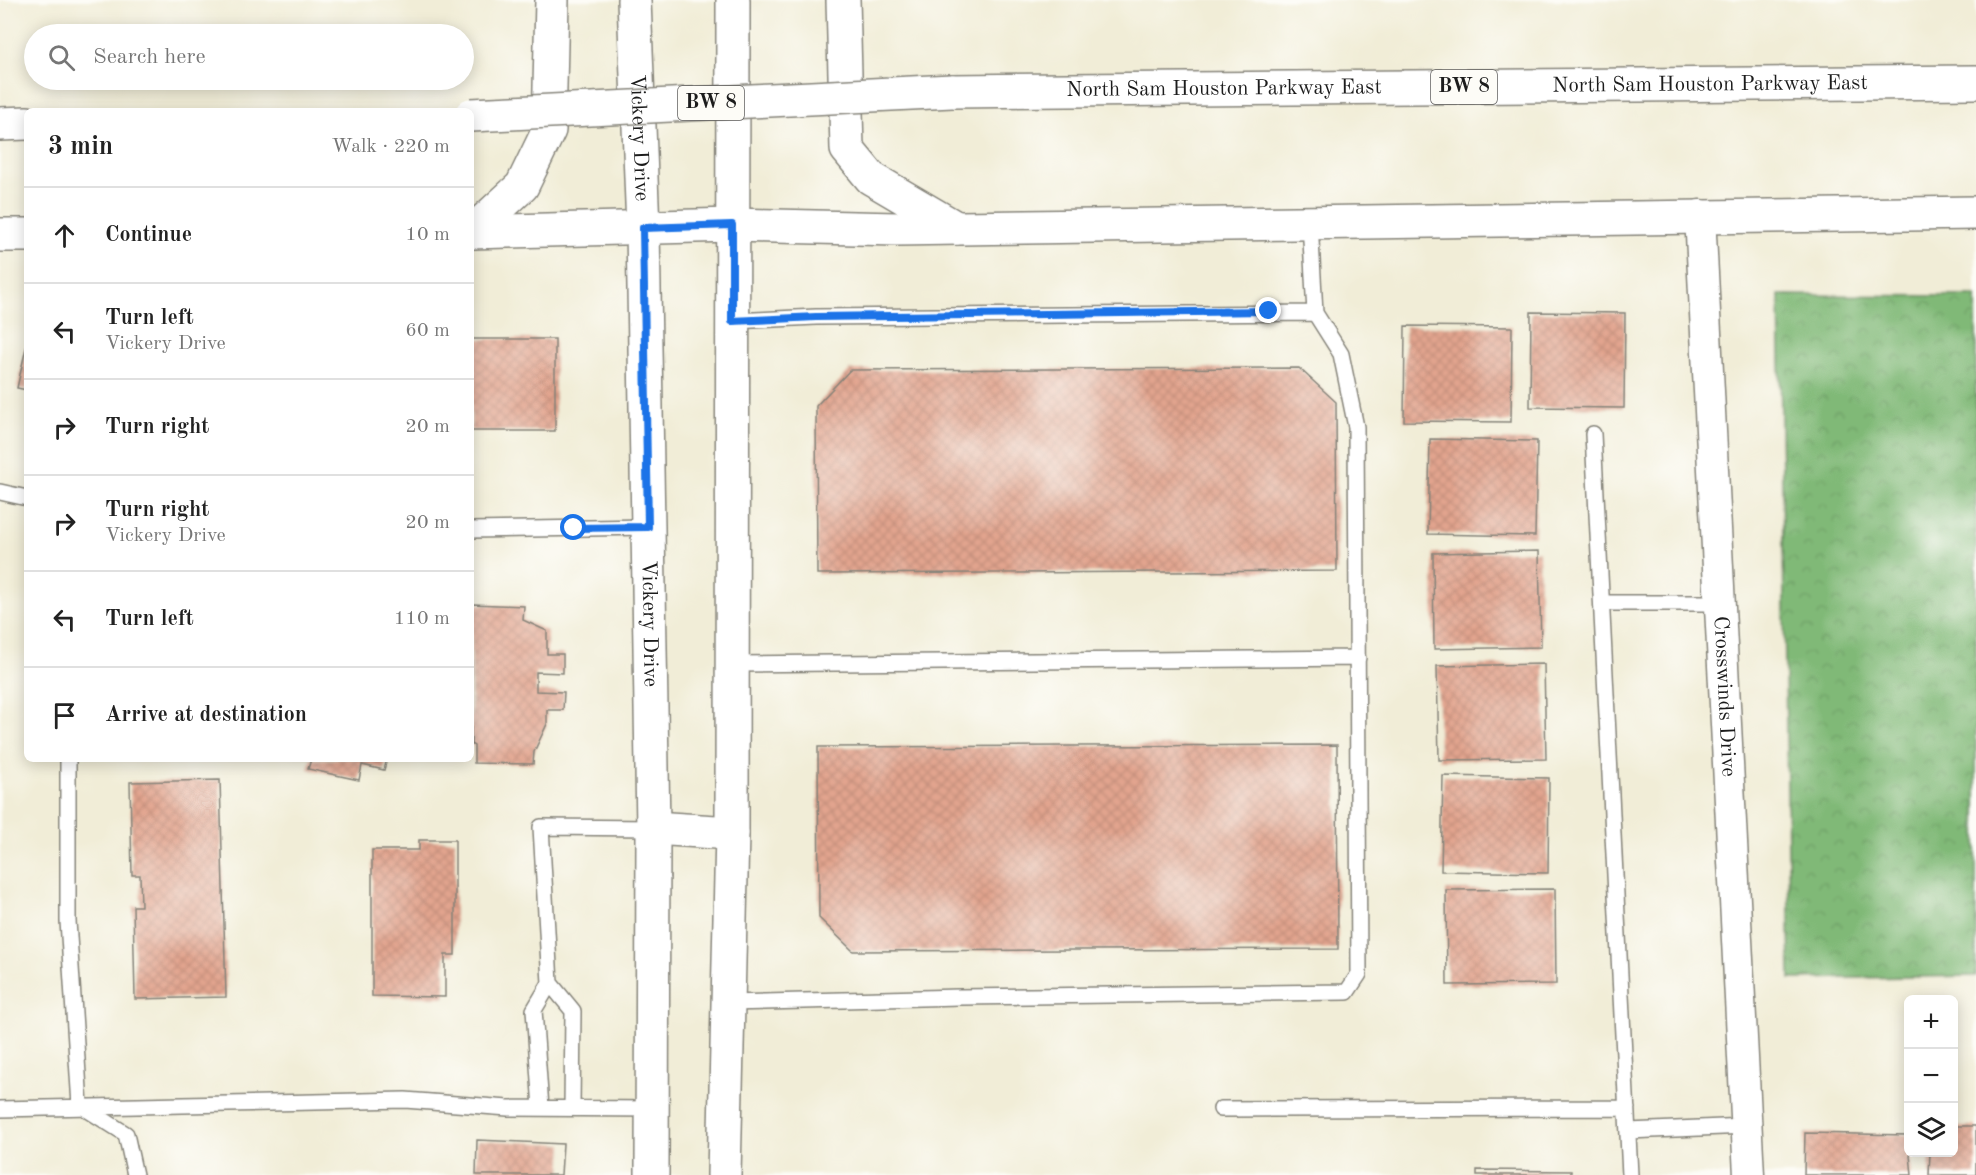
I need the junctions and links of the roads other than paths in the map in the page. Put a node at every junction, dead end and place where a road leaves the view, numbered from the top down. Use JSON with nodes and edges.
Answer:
{"nodes":[{"id":1,"x":552,"y":0,"type":"edge"},
{"id":2,"x":634,"y":0,"type":"edge"},
{"id":3,"x":733,"y":0,"type":"edge"},
{"id":4,"x":843,"y":0,"type":"edge"},
{"id":5,"x":1976,"y":82,"type":"edge"},
{"id":6,"x":474,"y":115,"type":"edge"},
{"id":7,"x":24,"y":123,"type":"edge"},
{"id":8,"x":0,"y":124,"type":"edge"},
{"id":9,"x":1976,"y":213,"type":"edge"},
{"id":10,"x":1700,"y":215,"type":"junction"},
{"id":11,"x":1310,"y":222,"type":"junction"},
{"id":12,"x":732,"y":225,"type":"junction"},
{"id":13,"x":643,"y":228,"type":"junction"},
{"id":14,"x":956,"y":228,"type":"junction"},
{"id":15,"x":474,"y":230,"type":"edge"},
{"id":16,"x":474,"y":232,"type":"edge"},
{"id":17,"x":0,"y":235,"type":"edge"},
{"id":18,"x":24,"y":235,"type":"edge"},
{"id":19,"x":1315,"y":313,"type":"junction"},
{"id":20,"x":732,"y":321,"type":"junction"},
{"id":21,"x":1593,"y":434,"type":"dead end"},
{"id":22,"x":0,"y":492,"type":"edge"},
{"id":23,"x":24,"y":497,"type":"edge"},
{"id":24,"x":648,"y":527,"type":"junction"},
{"id":25,"x":474,"y":530,"type":"edge"},
{"id":26,"x":1602,"y":603,"type":"junction"},
{"id":27,"x":1720,"y":603,"type":"junction"},
{"id":28,"x":1359,"y":658,"type":"junction"},
{"id":29,"x":732,"y":664,"type":"junction"},
{"id":30,"x":68,"y":762,"type":"edge"},
{"id":31,"x":653,"y":828,"type":"junction"},
{"id":32,"x":732,"y":832,"type":"junction"},
{"id":33,"x":550,"y":983,"type":"junction"},
{"id":34,"x":728,"y":1004,"type":"junction"},
{"id":35,"x":80,"y":1106,"type":"junction"},
{"id":36,"x":0,"y":1108,"type":"edge"},
{"id":37,"x":541,"y":1108,"type":"junction"},
{"id":38,"x":572,"y":1108,"type":"junction"},
{"id":39,"x":1627,"y":1108,"type":"junction"},
{"id":40,"x":653,"y":1109,"type":"junction"},
{"id":41,"x":1221,"y":1109,"type":"dead end"},
{"id":42,"x":1747,"y":1126,"type":"junction"},
{"id":43,"x":1628,"y":1131,"type":"junction"},
{"id":44,"x":135,"y":1175,"type":"edge"},
{"id":45,"x":652,"y":1175,"type":"edge"},
{"id":46,"x":724,"y":1175,"type":"edge"},
{"id":47,"x":1630,"y":1175,"type":"edge"},
{"id":48,"x":1749,"y":1175,"type":"edge"}],
"edges":[{"from":1,"to":15,"type":"main road"},
{"from":2,"to":13,"type":"main road","name":"Vickery Drive"},
{"from":3,"to":12,"type":"main road"},
{"from":4,"to":14,"type":"main road"},
{"from":5,"to":6,"type":"main road","name":"North Sam Houston Parkway East","number":"BW 8","bridge":true},
{"from":7,"to":8,"type":"main road"},
{"from":9,"to":10,"type":"main road"},
{"from":10,"to":11,"type":"main road"},
{"from":10,"to":27,"type":"street","name":"Crosswinds Drive"},
{"from":11,"to":14,"type":"main road"},
{"from":11,"to":19,"type":"lane"},
{"from":12,"to":13,"type":"main road"},
{"from":12,"to":14,"type":"main road"},
{"from":12,"to":20,"type":"main road"},
{"from":13,"to":16,"type":"main road"},
{"from":13,"to":24,"type":"main road","name":"Vickery Drive"},
{"from":17,"to":18,"type":"main road"},
{"from":19,"to":20,"type":"lane"},
{"from":19,"to":28,"type":"lane"},
{"from":20,"to":29,"type":"main road"},
{"from":21,"to":26,"type":"lane"},
{"from":22,"to":23,"type":"lane"},
{"from":24,"to":25,"type":"lane"},
{"from":24,"to":31,"type":"main road","name":"Vickery Drive"},
{"from":26,"to":27,"type":"lane"},
{"from":26,"to":39,"type":"lane"},
{"from":27,"to":42,"type":"street","name":"Crosswinds Drive"},
{"from":28,"to":29,"type":"lane"},
{"from":28,"to":34,"type":"lane"},
{"from":29,"to":32,"type":"main road"},
{"from":30,"to":35,"type":"lane"},
{"from":31,"to":32,"type":"main road"},
{"from":31,"to":33,"type":"lane"},
{"from":31,"to":40,"type":"main road","name":"Vickery Drive"},
{"from":32,"to":34,"type":"main road"},
{"from":33,"to":37,"type":"lane"},
{"from":33,"to":38,"type":"lane"},
{"from":34,"to":46,"type":"main road"},
{"from":35,"to":36,"type":"lane"},
{"from":35,"to":37,"type":"lane"},
{"from":35,"to":44,"type":"lane"},
{"from":37,"to":38,"type":"lane"},
{"from":38,"to":40,"type":"lane"},
{"from":39,"to":41,"type":"lane"},
{"from":39,"to":43,"type":"lane"},
{"from":40,"to":45,"type":"main road","name":"Vickery Drive"},
{"from":42,"to":43,"type":"lane"},
{"from":42,"to":48,"type":"street","name":"Crosswinds Drive"},
{"from":43,"to":47,"type":"lane"}]}
